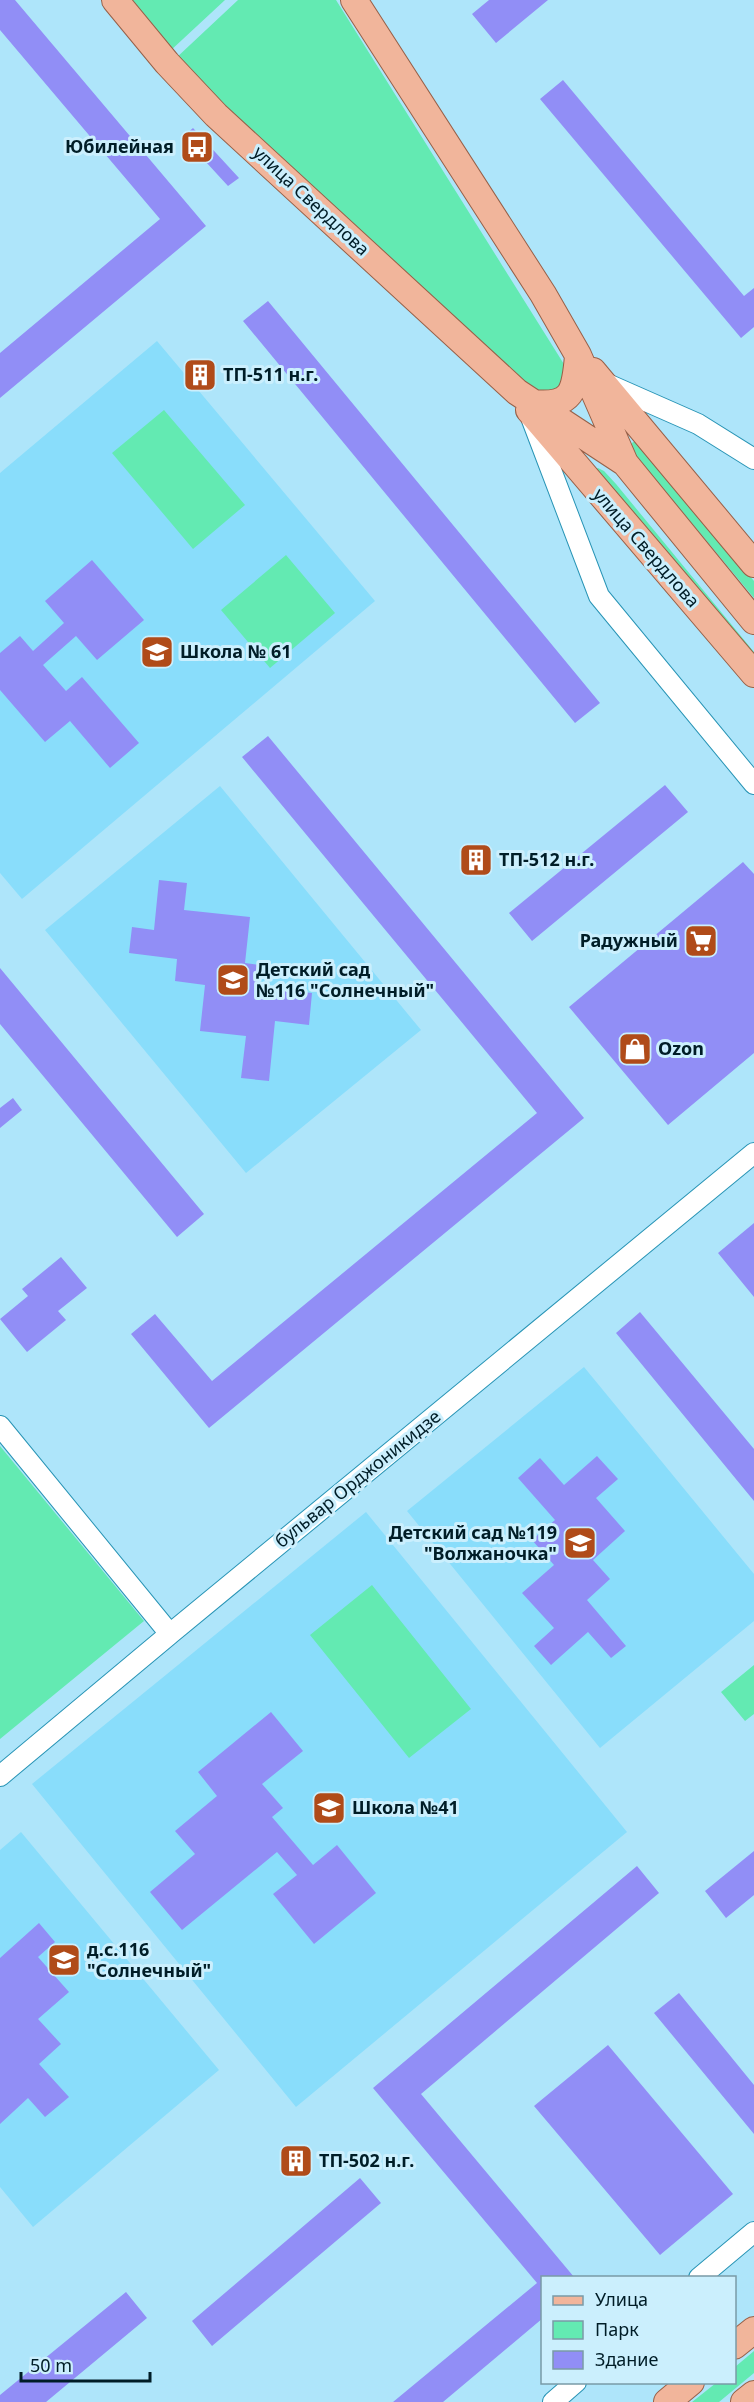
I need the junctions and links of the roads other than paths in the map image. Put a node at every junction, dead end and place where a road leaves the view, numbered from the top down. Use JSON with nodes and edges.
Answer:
{"nodes":[{"id":1,"x":115,"y":0,"type":"edge"},
{"id":2,"x":354,"y":0,"type":"edge"},
{"id":3,"x":578,"y":355,"type":"junction"},
{"id":4,"x":605,"y":383,"type":"junction"},
{"id":5,"x":526,"y":402,"type":"junction"},
{"id":6,"x":754,"y":459,"type":"edge"},
{"id":7,"x":625,"y":463,"type":"junction"},
{"id":8,"x":754,"y":564,"type":"edge"},
{"id":9,"x":754,"y":621,"type":"edge"},
{"id":10,"x":754,"y":674,"type":"edge"},
{"id":11,"x":754,"y":784,"type":"edge"},
{"id":12,"x":754,"y":1154,"type":"edge"},
{"id":13,"x":0,"y":1426,"type":"edge"},
{"id":14,"x":170,"y":1634,"type":"junction"},
{"id":15,"x":0,"y":1776,"type":"edge"},
{"id":16,"x":754,"y":2232,"type":"edge"},
{"id":17,"x":700,"y":2276,"type":"edge"},
{"id":18,"x":754,"y":2330,"type":"edge"},
{"id":19,"x":736,"y":2345,"type":"edge"},
{"id":20,"x":574,"y":2384,"type":"edge"},
{"id":21,"x":689,"y":2384,"type":"edge"},
{"id":22,"x":754,"y":2394,"type":"edge"},
{"id":23,"x":553,"y":2402,"type":"edge"},
{"id":24,"x":667,"y":2402,"type":"edge"},
{"id":25,"x":744,"y":2402,"type":"edge"}],
"edges":[{"from":1,"to":5,"type":"main road","name":"улица Свердлова"},
{"from":2,"to":3,"type":"main road","name":"улица Свердлова"},
{"from":3,"to":4,"type":"main road","name":"улица Свердлова"},
{"from":3,"to":5,"type":"main road"},
{"from":3,"to":7,"type":"main road","name":"улица Свердлова"},
{"from":4,"to":6,"type":"street"},
{"from":4,"to":8,"type":"main road","name":"улица Свердлова"},
{"from":5,"to":7,"type":"main road","name":"улица Свердлова"},
{"from":5,"to":10,"type":"main road","name":"улица Свердлова"},
{"from":5,"to":11,"type":"street"},
{"from":7,"to":9,"type":"main road","name":"улица Свердлова"},
{"from":12,"to":14,"type":"street","name":"бульвар Орджоникидзе"},
{"from":13,"to":14,"type":"street"},
{"from":14,"to":15,"type":"street","name":"бульвар Орджоникидзе"},
{"from":16,"to":17,"type":"street"},
{"from":18,"to":19,"type":"main road"},
{"from":20,"to":23,"type":"street"},
{"from":21,"to":24,"type":"main road"},
{"from":22,"to":25,"type":"main road"}]}
